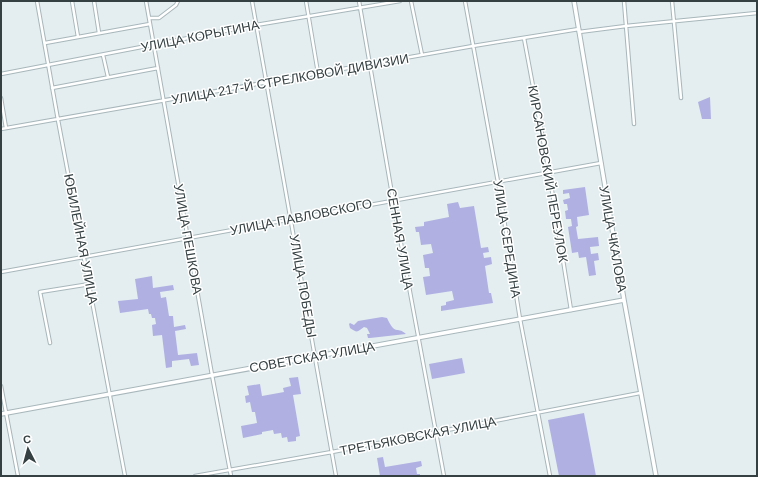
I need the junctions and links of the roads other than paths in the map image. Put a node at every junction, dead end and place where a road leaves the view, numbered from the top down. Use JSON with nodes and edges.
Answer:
{"nodes":[{"id":1,"x":37,"y":1,"type":"edge"},
{"id":2,"x":72,"y":1,"type":"edge"},
{"id":3,"x":94,"y":1,"type":"edge"},
{"id":4,"x":146,"y":1,"type":"edge"},
{"id":5,"x":178,"y":1,"type":"edge"},
{"id":6,"x":252,"y":1,"type":"edge"},
{"id":7,"x":306,"y":1,"type":"edge"},
{"id":8,"x":359,"y":1,"type":"edge"},
{"id":9,"x":400,"y":1,"type":"edge"},
{"id":10,"x":411,"y":1,"type":"edge"},
{"id":11,"x":465,"y":1,"type":"edge"},
{"id":12,"x":574,"y":1,"type":"edge"},
{"id":13,"x":624,"y":1,"type":"edge"},
{"id":14,"x":672,"y":1,"type":"edge"},
{"id":15,"x":360,"y":8,"type":"junction"},
{"id":16,"x":757,"y":13,"type":"edge"},
{"id":17,"x":308,"y":16,"type":"junction"},
{"id":18,"x":149,"y":18,"type":"junction"},
{"id":19,"x":673,"y":22,"type":"junction"},
{"id":20,"x":150,"y":24,"type":"junction"},
{"id":21,"x":256,"y":25,"type":"junction"},
{"id":22,"x":626,"y":26,"type":"junction"},
{"id":23,"x":579,"y":30,"type":"junction"},
{"id":24,"x":99,"y":33,"type":"junction"},
{"id":25,"x":78,"y":37,"type":"junction"},
{"id":26,"x":524,"y":38,"type":"junction"},
{"id":27,"x":45,"y":43,"type":"junction"},
{"id":28,"x":154,"y":46,"type":"junction"},
{"id":29,"x":473,"y":46,"type":"junction"},
{"id":30,"x":103,"y":55,"type":"junction"},
{"id":31,"x":422,"y":55,"type":"junction"},
{"id":32,"x":369,"y":64,"type":"junction"},
{"id":33,"x":49,"y":65,"type":"junction"},
{"id":34,"x":158,"y":68,"type":"junction"},
{"id":35,"x":318,"y":73,"type":"junction"},
{"id":36,"x":1,"y":74,"type":"edge"},
{"id":37,"x":108,"y":78,"type":"junction"},
{"id":38,"x":267,"y":82,"type":"junction"},
{"id":39,"x":52,"y":88,"type":"junction"},
{"id":40,"x":1,"y":98,"type":"edge"},
{"id":41,"x":680,"y":98,"type":"dead end"},
{"id":42,"x":163,"y":101,"type":"junction"},
{"id":43,"x":58,"y":120,"type":"junction"},
{"id":44,"x":634,"y":124,"type":"dead end"},
{"id":45,"x":6,"y":128,"type":"junction"},
{"id":46,"x":1,"y":129,"type":"edge"},
{"id":47,"x":600,"y":163,"type":"junction"},
{"id":48,"x":549,"y":172,"type":"junction"},
{"id":49,"x":498,"y":182,"type":"junction"},
{"id":50,"x":393,"y":200,"type":"junction"},
{"id":51,"x":291,"y":219,"type":"junction"},
{"id":52,"x":188,"y":238,"type":"junction"},
{"id":53,"x":84,"y":257,"type":"junction"},
{"id":54,"x":1,"y":272,"type":"edge"},
{"id":55,"x":90,"y":284,"type":"junction"},
{"id":56,"x":624,"y":300,"type":"junction"},
{"id":57,"x":570,"y":310,"type":"junction"},
{"id":58,"x":520,"y":319,"type":"junction"},
{"id":59,"x":418,"y":338,"type":"junction"},
{"id":60,"x":50,"y":343,"type":"dead end"},
{"id":61,"x":316,"y":356,"type":"junction"},
{"id":62,"x":212,"y":375,"type":"junction"},
{"id":63,"x":1,"y":386,"type":"edge"},
{"id":64,"x":640,"y":393,"type":"junction"},
{"id":65,"x":110,"y":394,"type":"junction"},
{"id":66,"x":6,"y":413,"type":"junction"},
{"id":67,"x":1,"y":414,"type":"edge"},
{"id":68,"x":538,"y":414,"type":"junction"},
{"id":69,"x":435,"y":432,"type":"junction"},
{"id":70,"x":332,"y":452,"type":"junction"},
{"id":71,"x":230,"y":470,"type":"junction"},
{"id":72,"x":18,"y":476,"type":"edge"},
{"id":73,"x":125,"y":476,"type":"edge"},
{"id":74,"x":195,"y":476,"type":"edge"},
{"id":75,"x":231,"y":476,"type":"edge"},
{"id":76,"x":336,"y":476,"type":"edge"},
{"id":77,"x":444,"y":476,"type":"edge"},
{"id":78,"x":550,"y":476,"type":"edge"},
{"id":79,"x":656,"y":476,"type":"edge"}],
"edges":[{"from":1,"to":27,"type":"street","name":"ЮБИЛЕЙНАЯ УЛИЦА"},
{"from":2,"to":25,"type":"street"},
{"from":3,"to":24,"type":"street"},
{"from":4,"to":18,"type":"street","name":"УЛИЦА ПЕШКОВА"},
{"from":5,"to":18,"type":"street"},
{"from":6,"to":21,"type":"street","name":"УЛИЦА ПОБЕДЫ"},
{"from":7,"to":17,"type":"street"},
{"from":8,"to":15,"type":"street","name":"СЕННАЯ УЛИЦА"},
{"from":9,"to":15,"type":"street","name":"УЛИЦА КОРЫТИНА"},
{"from":10,"to":31,"type":"street"},
{"from":11,"to":29,"type":"street","name":"УЛИЦА СЕРЕДИНА"},
{"from":12,"to":23,"type":"street","name":"УЛИЦА ЧКАЛОВА"},
{"from":13,"to":22,"type":"street"},
{"from":14,"to":19,"type":"street"},
{"from":15,"to":17,"type":"street","name":"УЛИЦА КОРЫТИНА"},
{"from":15,"to":32,"type":"street","name":"СЕННАЯ УЛИЦА"},
{"from":16,"to":19,"type":"street","name":"УЛИЦА 217-Й СТРЕЛКОВОЙ ДИВИЗИИ"},
{"from":17,"to":21,"type":"street","name":"УЛИЦА КОРЫТИНА"},
{"from":17,"to":35,"type":"street"},
{"from":18,"to":20,"type":"street","name":"УЛИЦА ПЕШКОВА"},
{"from":19,"to":22,"type":"street","name":"УЛИЦА 217-Й СТРЕЛКОВОЙ ДИВИЗИИ"},
{"from":19,"to":41,"type":"street"},
{"from":20,"to":24,"type":"street"},
{"from":20,"to":28,"type":"street","name":"УЛИЦА ПЕШКОВА"},
{"from":21,"to":28,"type":"street","name":"УЛИЦА КОРЫТИНА"},
{"from":21,"to":38,"type":"street","name":"УЛИЦА ПОБЕДЫ"},
{"from":22,"to":23,"type":"street","name":"УЛИЦА 217-Й СТРЕЛКОВОЙ ДИВИЗИИ"},
{"from":22,"to":44,"type":"street"},
{"from":23,"to":26,"type":"street","name":"УЛИЦА 217-Й СТРЕЛКОВОЙ ДИВИЗИИ"},
{"from":23,"to":47,"type":"street","name":"УЛИЦА ЧКАЛОВА"},
{"from":24,"to":25,"type":"street"},
{"from":25,"to":27,"type":"street"},
{"from":26,"to":29,"type":"street","name":"УЛИЦА 217-Й СТРЕЛКОВОЙ ДИВИЗИИ"},
{"from":26,"to":48,"type":"street","name":"КИРСАНОВСКИЙ ПЕРЕУЛОК"},
{"from":27,"to":33,"type":"street","name":"ЮБИЛЕЙНАЯ УЛИЦА"},
{"from":28,"to":30,"type":"street","name":"УЛИЦА КОРЫТИНА"},
{"from":28,"to":34,"type":"street","name":"УЛИЦА ПЕШКОВА"},
{"from":29,"to":31,"type":"street","name":"УЛИЦА 217-Й СТРЕЛКОВОЙ ДИВИЗИИ"},
{"from":29,"to":49,"type":"street","name":"УЛИЦА СЕРЕДИНА"},
{"from":30,"to":33,"type":"street","name":"УЛИЦА КОРЫТИНА"},
{"from":30,"to":37,"type":"street"},
{"from":31,"to":32,"type":"street","name":"УЛИЦА 217-Й СТРЕЛКОВОЙ ДИВИЗИИ"},
{"from":32,"to":35,"type":"street","name":"УЛИЦА 217-Й СТРЕЛКОВОЙ ДИВИЗИИ"},
{"from":32,"to":50,"type":"street","name":"СЕННАЯ УЛИЦА"},
{"from":33,"to":36,"type":"street","name":"УЛИЦА КОРЫТИНА"},
{"from":33,"to":39,"type":"street","name":"ЮБИЛЕЙНАЯ УЛИЦА"},
{"from":34,"to":37,"type":"street"},
{"from":34,"to":42,"type":"street","name":"УЛИЦА ПЕШКОВА"},
{"from":35,"to":38,"type":"street","name":"УЛИЦА 217-Й СТРЕЛКОВОЙ ДИВИЗИИ"},
{"from":37,"to":39,"type":"street"},
{"from":38,"to":42,"type":"street","name":"УЛИЦА 217-Й СТРЕЛКОВОЙ ДИВИЗИИ"},
{"from":38,"to":51,"type":"street","name":"УЛИЦА ПОБЕДЫ"},
{"from":39,"to":43,"type":"street","name":"ЮБИЛЕЙНАЯ УЛИЦА"},
{"from":40,"to":45,"type":"street"},
{"from":42,"to":43,"type":"street","name":"УЛИЦА 217-Й СТРЕЛКОВОЙ ДИВИЗИИ"},
{"from":42,"to":52,"type":"street","name":"УЛИЦА ПЕШКОВА"},
{"from":43,"to":45,"type":"street","name":"УЛИЦА 217-Й СТРЕЛКОВОЙ ДИВИЗИИ"},
{"from":43,"to":53,"type":"street","name":"ЮБИЛЕЙНАЯ УЛИЦА"},
{"from":45,"to":46,"type":"street","name":"УЛИЦА 217-Й СТРЕЛКОВОЙ ДИВИЗИИ"},
{"from":47,"to":48,"type":"street","name":"УЛИЦА ПАВЛОВСКОГО"},
{"from":47,"to":56,"type":"street","name":"УЛИЦА ЧКАЛОВА"},
{"from":48,"to":49,"type":"street","name":"УЛИЦА ПАВЛОВСКОГО"},
{"from":48,"to":57,"type":"street","name":"КИРСАНОВСКИЙ ПЕРЕУЛОК"},
{"from":49,"to":50,"type":"street","name":"УЛИЦА ПАВЛОВСКОГО"},
{"from":49,"to":58,"type":"street","name":"УЛИЦА СЕРЕДИНА"},
{"from":50,"to":51,"type":"street","name":"УЛИЦА ПАВЛОВСКОГО"},
{"from":50,"to":59,"type":"street","name":"СЕННАЯ УЛИЦА"},
{"from":51,"to":52,"type":"street","name":"УЛИЦА ПАВЛОВСКОГО"},
{"from":51,"to":61,"type":"street","name":"УЛИЦА ПОБЕДЫ"},
{"from":52,"to":53,"type":"street","name":"УЛИЦА ПАВЛОВСКОГО"},
{"from":52,"to":62,"type":"street","name":"УЛИЦА ПЕШКОВА"},
{"from":53,"to":54,"type":"street","name":"УЛИЦА ПАВЛОВСКОГО"},
{"from":53,"to":55,"type":"street","name":"ЮБИЛЕЙНАЯ УЛИЦА"},
{"from":55,"to":60,"type":"street"},
{"from":55,"to":65,"type":"street","name":"ЮБИЛЕЙНАЯ УЛИЦА"},
{"from":56,"to":57,"type":"street","name":"СОВЕТСКАЯ УЛИЦА"},
{"from":56,"to":64,"type":"street","name":"УЛИЦА ЧКАЛОВА"},
{"from":57,"to":58,"type":"street","name":"СОВЕТСКАЯ УЛИЦА"},
{"from":58,"to":59,"type":"street","name":"СОВЕТСКАЯ УЛИЦА"},
{"from":58,"to":68,"type":"street","name":"УЛИЦА СЕРЕДИНА"},
{"from":59,"to":61,"type":"street","name":"СОВЕТСКАЯ УЛИЦА"},
{"from":59,"to":69,"type":"street","name":"СЕННАЯ УЛИЦА"},
{"from":61,"to":62,"type":"street","name":"СОВЕТСКАЯ УЛИЦА"},
{"from":61,"to":70,"type":"street","name":"УЛИЦА ПОБЕДЫ"},
{"from":62,"to":65,"type":"street","name":"СОВЕТСКАЯ УЛИЦА"},
{"from":62,"to":71,"type":"street","name":"УЛИЦА ПЕШКОВА"},
{"from":63,"to":66,"type":"street"},
{"from":64,"to":68,"type":"street","name":"ТРЕТЬЯКОВСКАЯ УЛИЦА"},
{"from":64,"to":79,"type":"street","name":"УЛИЦА ЧКАЛОВА"},
{"from":65,"to":66,"type":"street","name":"СОВЕТСКАЯ УЛИЦА"},
{"from":65,"to":73,"type":"street","name":"ЮБИЛЕЙНАЯ УЛИЦА"},
{"from":66,"to":67,"type":"street","name":"СОВЕТСКАЯ УЛИЦА"},
{"from":66,"to":72,"type":"street"},
{"from":68,"to":69,"type":"street","name":"ТРЕТЬЯКОВСКАЯ УЛИЦА"},
{"from":68,"to":78,"type":"street","name":"УЛИЦА СЕРЕДИНА"},
{"from":69,"to":70,"type":"street","name":"ТРЕТЬЯКОВСКАЯ УЛИЦА"},
{"from":69,"to":77,"type":"street","name":"СЕННАЯ УЛИЦА"},
{"from":70,"to":71,"type":"street","name":"ТРЕТЬЯКОВСКАЯ УЛИЦА"},
{"from":70,"to":76,"type":"street","name":"УЛИЦА ПОБЕДЫ"},
{"from":71,"to":74,"type":"street","name":"ТРЕТЬЯКОВСКАЯ УЛИЦА"},
{"from":71,"to":75,"type":"street","name":"УЛИЦА ПЕШКОВА"}]}
